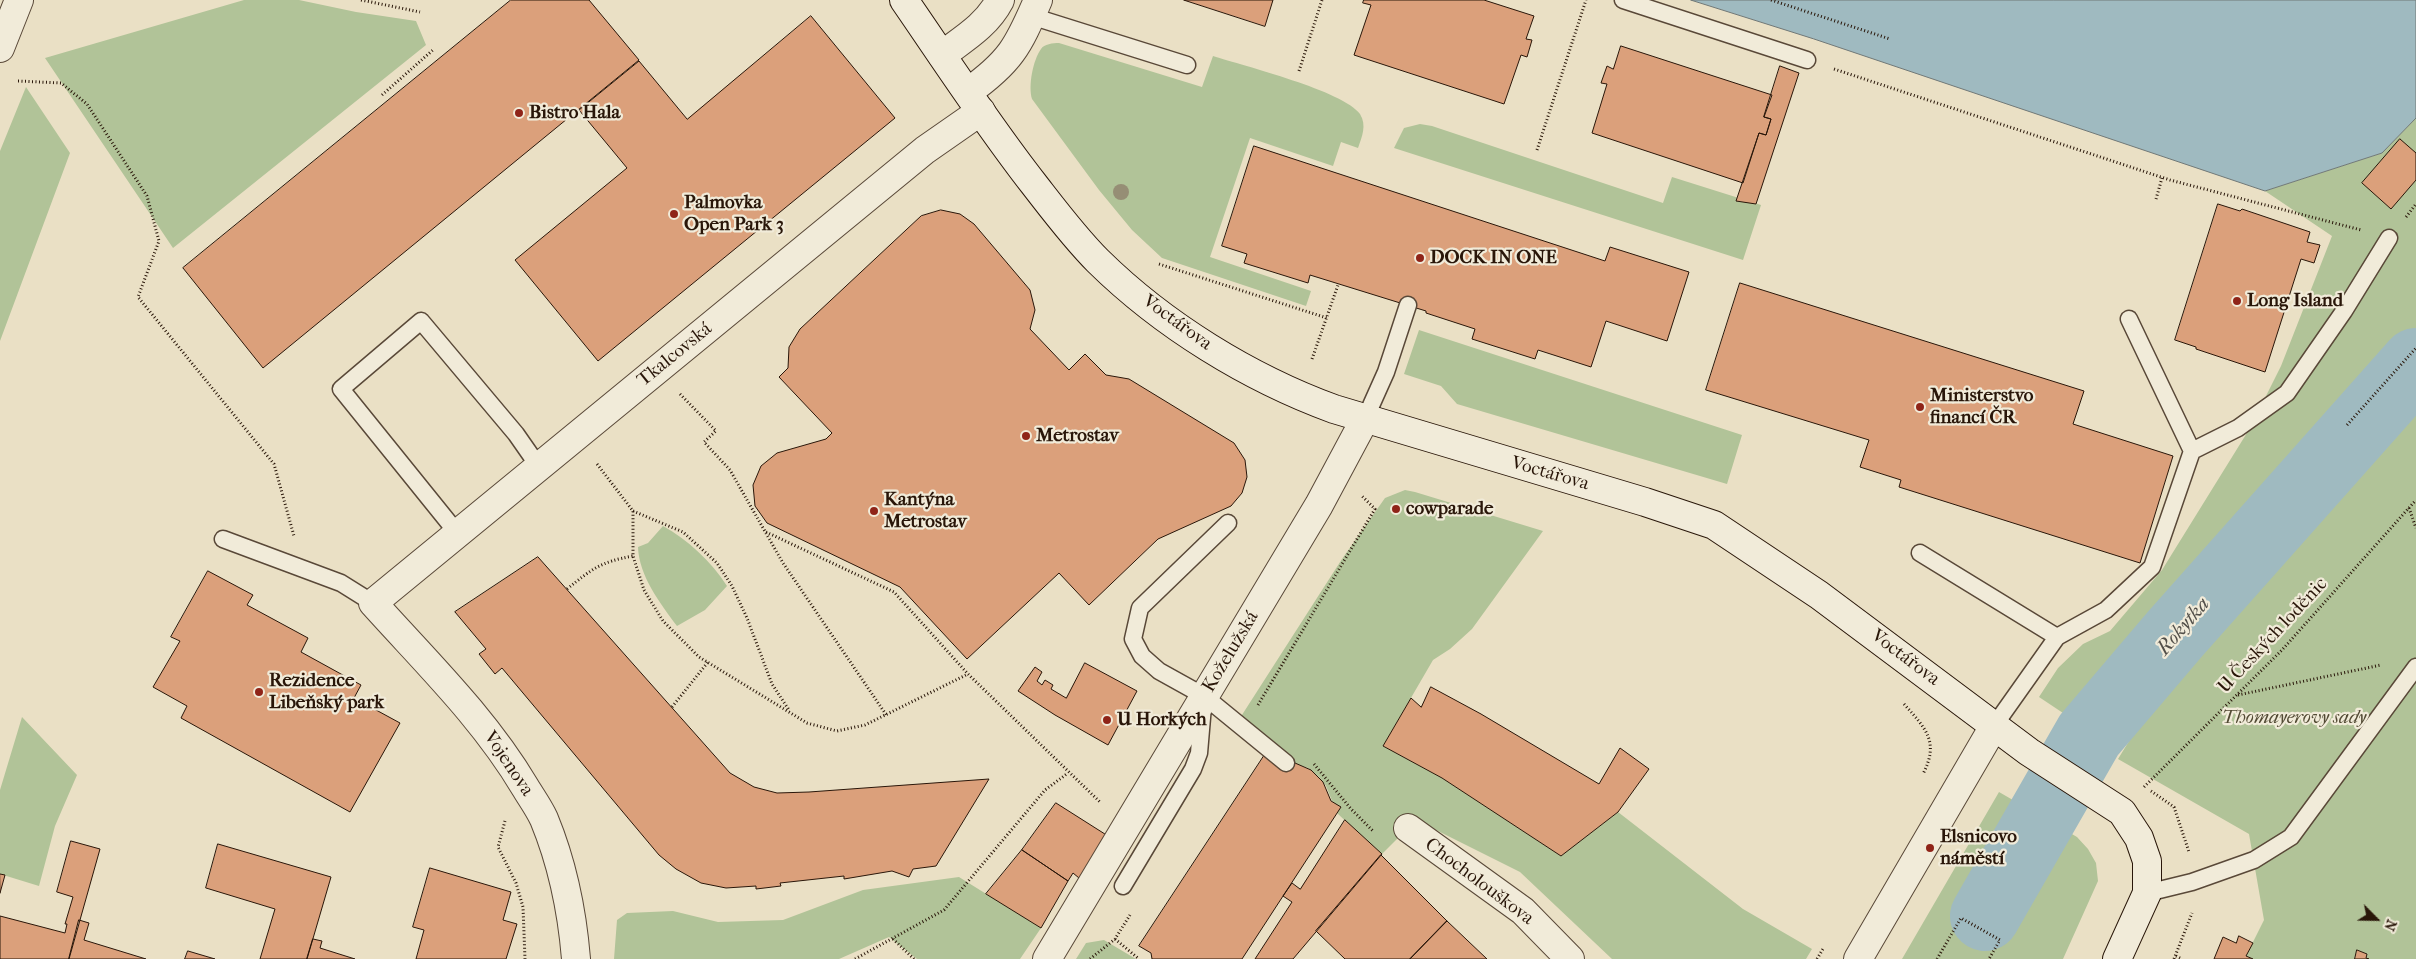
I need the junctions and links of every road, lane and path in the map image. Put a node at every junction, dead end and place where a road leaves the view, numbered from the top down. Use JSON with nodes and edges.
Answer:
{"nodes":[{"id":1,"x":20,"y":0,"type":"edge"},
{"id":2,"x":361,"y":0,"type":"edge"},
{"id":3,"x":904,"y":0,"type":"edge"},
{"id":4,"x":1000,"y":0,"type":"edge"},
{"id":5,"x":1322,"y":0,"type":"edge"},
{"id":6,"x":1586,"y":0,"type":"edge"},
{"id":7,"x":1623,"y":0,"type":"edge"},
{"id":8,"x":1771,"y":0,"type":"edge"},
{"id":9,"x":1034,"y":8,"type":"edge"},
{"id":10,"x":420,"y":12,"type":"dead end"},
{"id":11,"x":1890,"y":39,"type":"dead end"},
{"id":12,"x":0,"y":48,"type":"edge"},
{"id":13,"x":434,"y":49,"type":"dead end"},
{"id":14,"x":942,"y":54,"type":"junction"},
{"id":15,"x":1807,"y":60,"type":"joint"},
{"id":16,"x":1187,"y":65,"type":"dead end"},
{"id":17,"x":1299,"y":70,"type":"dead end"},
{"id":18,"x":18,"y":81,"type":"dead end"},
{"id":19,"x":382,"y":95,"type":"dead end"},
{"id":20,"x":974,"y":102,"type":"junction"},
{"id":21,"x":1537,"y":150,"type":"dead end"},
{"id":22,"x":2162,"y":178,"type":"junction"},
{"id":23,"x":2156,"y":199,"type":"dead end"},
{"id":24,"x":2389,"y":238,"type":"joint"},
{"id":25,"x":1159,"y":264,"type":"dead end"},
{"id":26,"x":1338,"y":285,"type":"dead end"},
{"id":27,"x":1408,"y":305,"type":"dead end"},
{"id":28,"x":1327,"y":318,"type":"junction"},
{"id":29,"x":2128,"y":319,"type":"dead end"},
{"id":30,"x":2416,"y":348,"type":"edge"},
{"id":31,"x":1312,"y":359,"type":"dead end"},
{"id":32,"x":675,"y":389,"type":"dead end"},
{"id":33,"x":1365,"y":420,"type":"junction"},
{"id":34,"x":2347,"y":426,"type":"dead end"},
{"id":35,"x":2192,"y":451,"type":"junction"},
{"id":36,"x":593,"y":459,"type":"dead end"},
{"id":37,"x":539,"y":467,"type":"junction"},
{"id":38,"x":1358,"y":492,"type":"dead end"},
{"id":39,"x":2416,"y":500,"type":"edge"},
{"id":40,"x":2409,"y":508,"type":"junction"},
{"id":41,"x":633,"y":511,"type":"junction"},
{"id":42,"x":1228,"y":523,"type":"dead end"},
{"id":43,"x":2416,"y":528,"type":"edge"},
{"id":44,"x":765,"y":532,"type":"junction"},
{"id":45,"x":458,"y":534,"type":"junction"},
{"id":46,"x":223,"y":539,"type":"dead end"},
{"id":47,"x":295,"y":540,"type":"dead end"},
{"id":48,"x":1920,"y":553,"type":"dead end"},
{"id":49,"x":633,"y":556,"type":"junction"},
{"id":50,"x":567,"y":589,"type":"dead end"},
{"id":51,"x":373,"y":604,"type":"junction"},
{"id":52,"x":2057,"y":637,"type":"junction"},
{"id":53,"x":708,"y":662,"type":"junction"},
{"id":54,"x":2388,"y":664,"type":"dead end"},
{"id":55,"x":2416,"y":667,"type":"edge"},
{"id":56,"x":968,"y":674,"type":"junction"},
{"id":57,"x":2236,"y":695,"type":"junction"},
{"id":58,"x":1204,"y":696,"type":"junction"},
{"id":59,"x":1898,"y":697,"type":"dead end"},
{"id":60,"x":672,"y":707,"type":"dead end"},
{"id":61,"x":1257,"y":707,"type":"dead end"},
{"id":62,"x":790,"y":712,"type":"junction"},
{"id":63,"x":887,"y":716,"type":"junction"},
{"id":64,"x":1994,"y":726,"type":"junction"},
{"id":65,"x":1286,"y":763,"type":"dead end"},
{"id":66,"x":1068,"y":773,"type":"junction"},
{"id":67,"x":1920,"y":781,"type":"dead end"},
{"id":68,"x":2145,"y":786,"type":"dead end"},
{"id":69,"x":506,"y":819,"type":"dead end"},
{"id":70,"x":1127,"y":826,"type":"junction"},
{"id":71,"x":1408,"y":828,"type":"dead end"},
{"id":72,"x":1123,"y":886,"type":"dead end"},
{"id":73,"x":2147,"y":893,"type":"junction"},
{"id":74,"x":1115,"y":938,"type":"dead end"},
{"id":75,"x":893,"y":939,"type":"junction"},
{"id":76,"x":1827,"y":942,"type":"dead end"},
{"id":77,"x":2176,"y":956,"type":"dead end"},
{"id":78,"x":525,"y":959,"type":"edge"},
{"id":79,"x":576,"y":959,"type":"edge"},
{"id":80,"x":855,"y":959,"type":"edge"},
{"id":81,"x":914,"y":959,"type":"edge"},
{"id":82,"x":1047,"y":959,"type":"edge"},
{"id":83,"x":1140,"y":959,"type":"edge"},
{"id":84,"x":1570,"y":959,"type":"edge"},
{"id":85,"x":1817,"y":959,"type":"edge"},
{"id":86,"x":1858,"y":959,"type":"edge"},
{"id":87,"x":1937,"y":959,"type":"edge"},
{"id":88,"x":1988,"y":959,"type":"edge"},
{"id":89,"x":2117,"y":959,"type":"edge"},
{"id":90,"x":2182,"y":959,"type":"edge"}],
"edges":[{"from":1,"to":12,"type":"street"},
{"from":2,"to":10,"type":"path"},
{"from":3,"to":14,"type":"street","name":"Voctářova"},
{"from":4,"to":14,"type":"street"},
{"from":5,"to":17,"type":"path"},
{"from":6,"to":21,"type":"path"},
{"from":7,"to":15,"type":"lane"},
{"from":8,"to":11,"type":"path"},
{"from":9,"to":16,"type":"lane"},
{"from":9,"to":20,"type":"street","name":"Tkalcovská"},
{"from":13,"to":19,"type":"path"},
{"from":14,"to":20,"type":"street","name":"Voctářova"},
{"from":15,"to":22,"type":"path"},
{"from":18,"to":47,"type":"path"},
{"from":20,"to":33,"type":"street","name":"Voctářova"},
{"from":20,"to":37,"type":"street","name":"Tkalcovská"},
{"from":22,"to":23,"type":"path"},
{"from":22,"to":24,"type":"path"},
{"from":24,"to":35,"type":"lane"},
{"from":25,"to":28,"type":"path"},
{"from":26,"to":28,"type":"path"},
{"from":27,"to":33,"type":"lane"},
{"from":28,"to":31,"type":"path"},
{"from":29,"to":35,"type":"lane"},
{"from":30,"to":34,"type":"path"},
{"from":32,"to":44,"type":"path"},
{"from":33,"to":58,"type":"street","name":"Koželužská"},
{"from":33,"to":64,"type":"street","name":"Voctářova"},
{"from":35,"to":52,"type":"lane"},
{"from":36,"to":41,"type":"path"},
{"from":37,"to":45,"type":"street","name":"Tkalcovská"},
{"from":37,"to":45,"type":"lane"},
{"from":38,"to":61,"type":"path"},
{"from":39,"to":40,"type":"path","name":"U Českých loděnic"},
{"from":40,"to":43,"type":"path"},
{"from":40,"to":57,"type":"path","name":"U Českých loděnic"},
{"from":41,"to":49,"type":"path"},
{"from":41,"to":62,"type":"path"},
{"from":42,"to":58,"type":"lane"},
{"from":44,"to":56,"type":"path"},
{"from":44,"to":63,"type":"path"},
{"from":45,"to":51,"type":"street","name":"Tkalcovská"},
{"from":46,"to":51,"type":"lane"},
{"from":48,"to":52,"type":"lane"},
{"from":49,"to":50,"type":"path"},
{"from":49,"to":53,"type":"path"},
{"from":51,"to":79,"type":"street","name":"Vojenova"},
{"from":52,"to":64,"type":"lane"},
{"from":53,"to":60,"type":"path"},
{"from":53,"to":62,"type":"path"},
{"from":54,"to":57,"type":"path"},
{"from":55,"to":73,"type":"lane"},
{"from":56,"to":63,"type":"path"},
{"from":56,"to":66,"type":"path"},
{"from":57,"to":68,"type":"path","name":"U Českých loděnic"},
{"from":58,"to":65,"type":"lane"},
{"from":58,"to":70,"type":"street","name":"Koželužská"},
{"from":58,"to":72,"type":"lane"},
{"from":59,"to":67,"type":"path"},
{"from":62,"to":63,"type":"path"},
{"from":64,"to":73,"type":"street","name":"Voctářova"},
{"from":64,"to":86,"type":"street"},
{"from":66,"to":70,"type":"path"},
{"from":66,"to":75,"type":"path"},
{"from":69,"to":78,"type":"path"},
{"from":70,"to":82,"type":"street","name":"Koželužská"},
{"from":71,"to":84,"type":"street","name":"Chocholouškova"},
{"from":73,"to":89,"type":"street","name":"Voctářova"},
{"from":74,"to":83,"type":"path"},
{"from":75,"to":80,"type":"path"},
{"from":75,"to":81,"type":"path"},
{"from":76,"to":85,"type":"path"},
{"from":77,"to":90,"type":"path"},
{"from":87,"to":88,"type":"path"}]}
